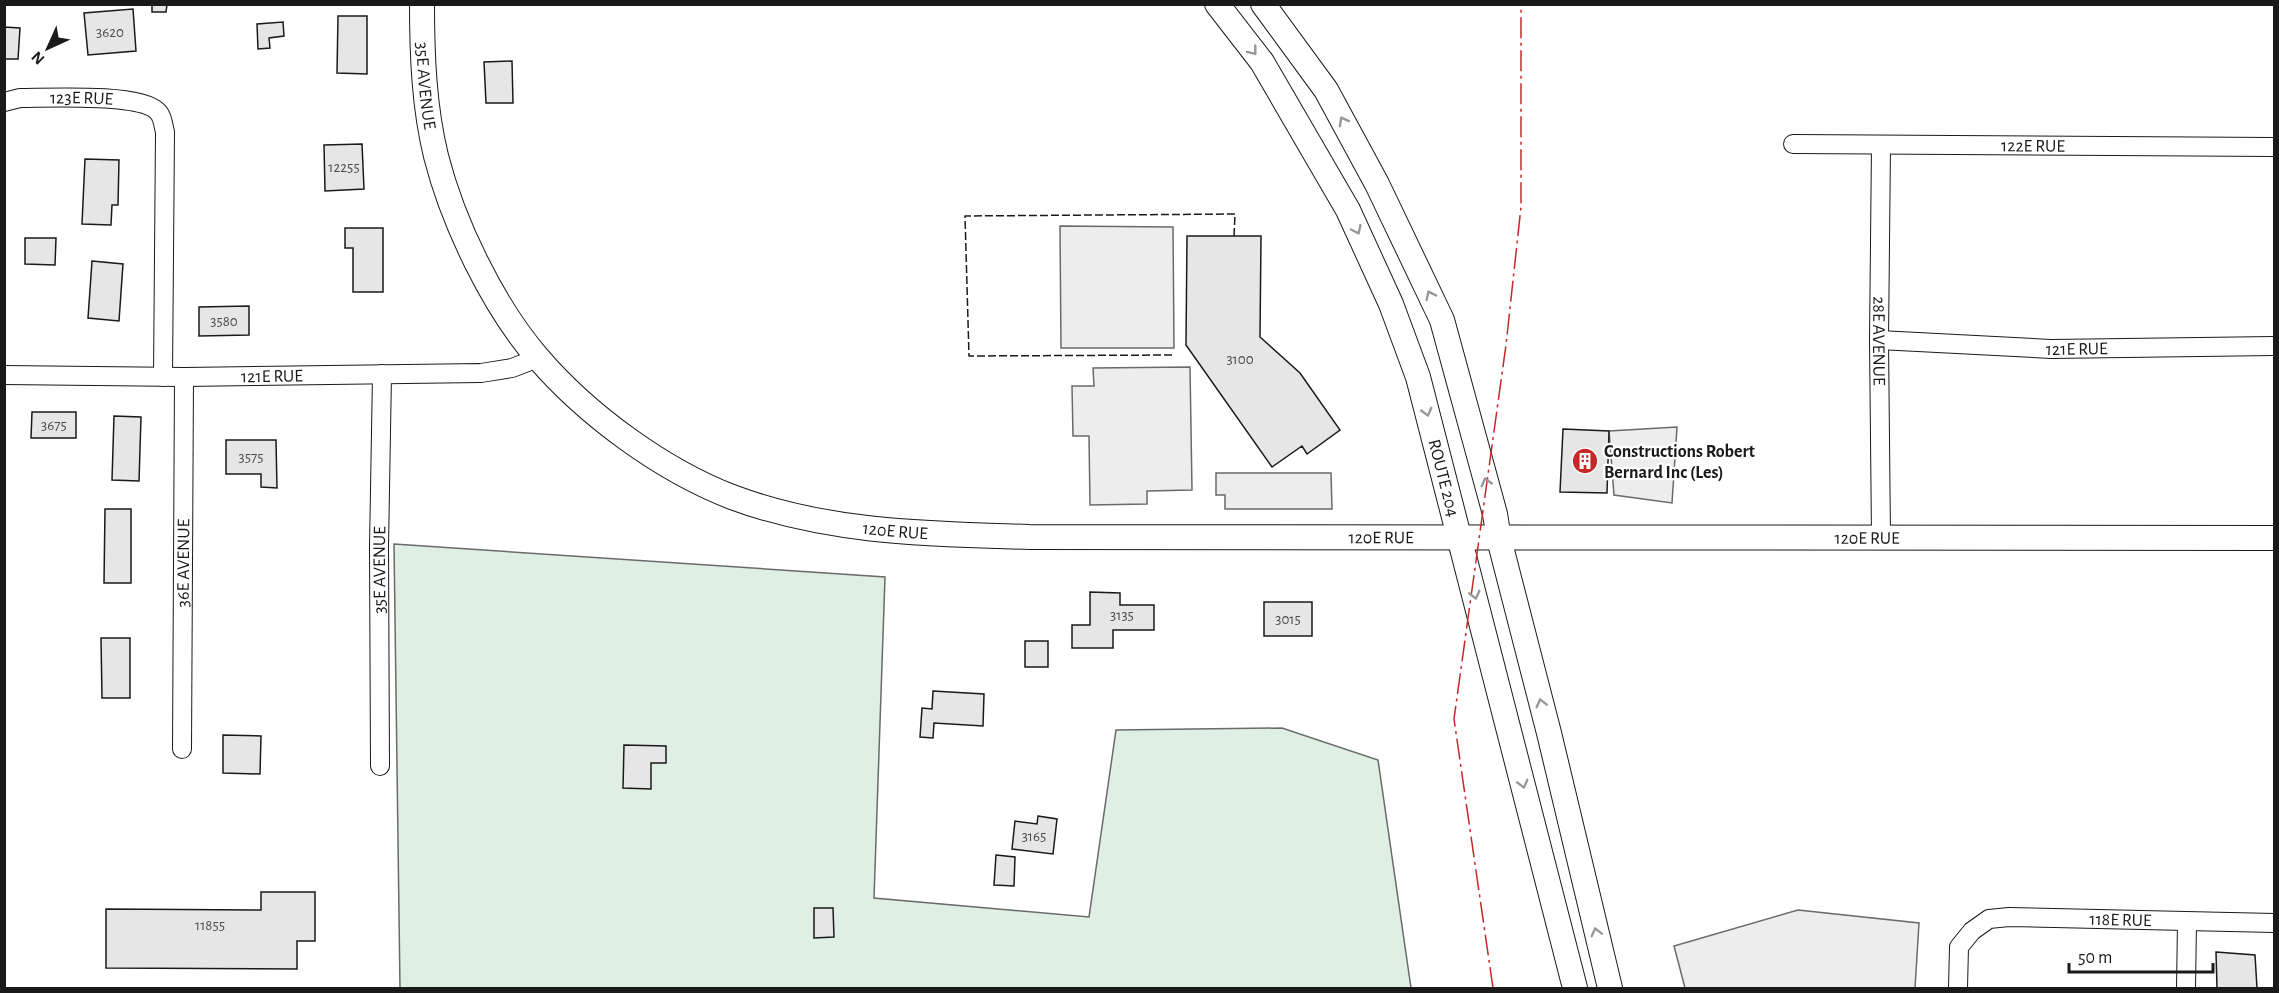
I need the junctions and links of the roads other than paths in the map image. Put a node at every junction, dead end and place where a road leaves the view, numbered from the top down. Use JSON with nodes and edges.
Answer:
{"nodes":[{"id":1,"x":422,"y":4,"type":"edge"},
{"id":2,"x":1217,"y":4,"type":"edge"},
{"id":3,"x":1263,"y":4,"type":"edge"},
{"id":4,"x":4,"y":102,"type":"edge"},
{"id":5,"x":1793,"y":144,"type":"dead end"},
{"id":6,"x":1881,"y":146,"type":"junction"},
{"id":7,"x":2274,"y":147,"type":"edge"},
{"id":8,"x":1879,"y":340,"type":"junction"},
{"id":9,"x":2274,"y":346,"type":"edge"},
{"id":10,"x":538,"y":358,"type":"junction"},
{"id":11,"x":382,"y":374,"type":"junction"},
{"id":12,"x":4,"y":375,"type":"edge"},
{"id":13,"x":163,"y":377,"type":"junction"},
{"id":14,"x":184,"y":377,"type":"junction"},
{"id":15,"x":1881,"y":537,"type":"junction"},
{"id":16,"x":2274,"y":538,"type":"edge"},
{"id":17,"x":1461,"y":539,"type":"junction"},
{"id":18,"x":1499,"y":539,"type":"junction"},
{"id":19,"x":182,"y":749,"type":"dead end"},
{"id":20,"x":380,"y":766,"type":"dead end"},
{"id":21,"x":2187,"y":922,"type":"junction"},
{"id":22,"x":2274,"y":923,"type":"edge"},
{"id":23,"x":1575,"y":988,"type":"edge"},
{"id":24,"x":1610,"y":988,"type":"edge"},
{"id":25,"x":1958,"y":988,"type":"edge"},
{"id":26,"x":2186,"y":988,"type":"edge"}],
"edges":[{"from":1,"to":10,"type":"street","name":"35E AVENUE"},
{"from":2,"to":17,"type":"street","name":"ROUTE 204","one_way":true},
{"from":18,"to":3,"type":"street","one_way":true},
{"from":4,"to":13,"type":"street","name":"123E RUE"},
{"from":5,"to":6,"type":"street","name":"122E RUE"},
{"from":6,"to":7,"type":"street","name":"122E RUE"},
{"from":6,"to":8,"type":"street","name":"28E AVENUE"},
{"from":8,"to":9,"type":"street","name":"121E RUE"},
{"from":8,"to":15,"type":"street","name":"28E AVENUE"},
{"from":10,"to":11,"type":"street","name":"121E RUE"},
{"from":10,"to":17,"type":"street","name":"120E RUE"},
{"from":11,"to":14,"type":"street","name":"121E RUE"},
{"from":11,"to":20,"type":"street","name":"35E AVENUE"},
{"from":12,"to":13,"type":"street","name":"121E RUE"},
{"from":13,"to":14,"type":"street","name":"121E RUE"},
{"from":14,"to":19,"type":"street","name":"36E AVENUE"},
{"from":15,"to":16,"type":"street","name":"120E RUE"},
{"from":15,"to":18,"type":"street","name":"120E RUE"},
{"from":17,"to":18,"type":"street","name":"120E RUE"},
{"from":17,"to":23,"type":"street","name":"ROUTE 204","one_way":true},
{"from":24,"to":18,"type":"street","one_way":true},
{"from":21,"to":22,"type":"street","name":"118E RUE"},
{"from":21,"to":25,"type":"street","name":"118E RUE"},
{"from":21,"to":26,"type":"street"}]}
